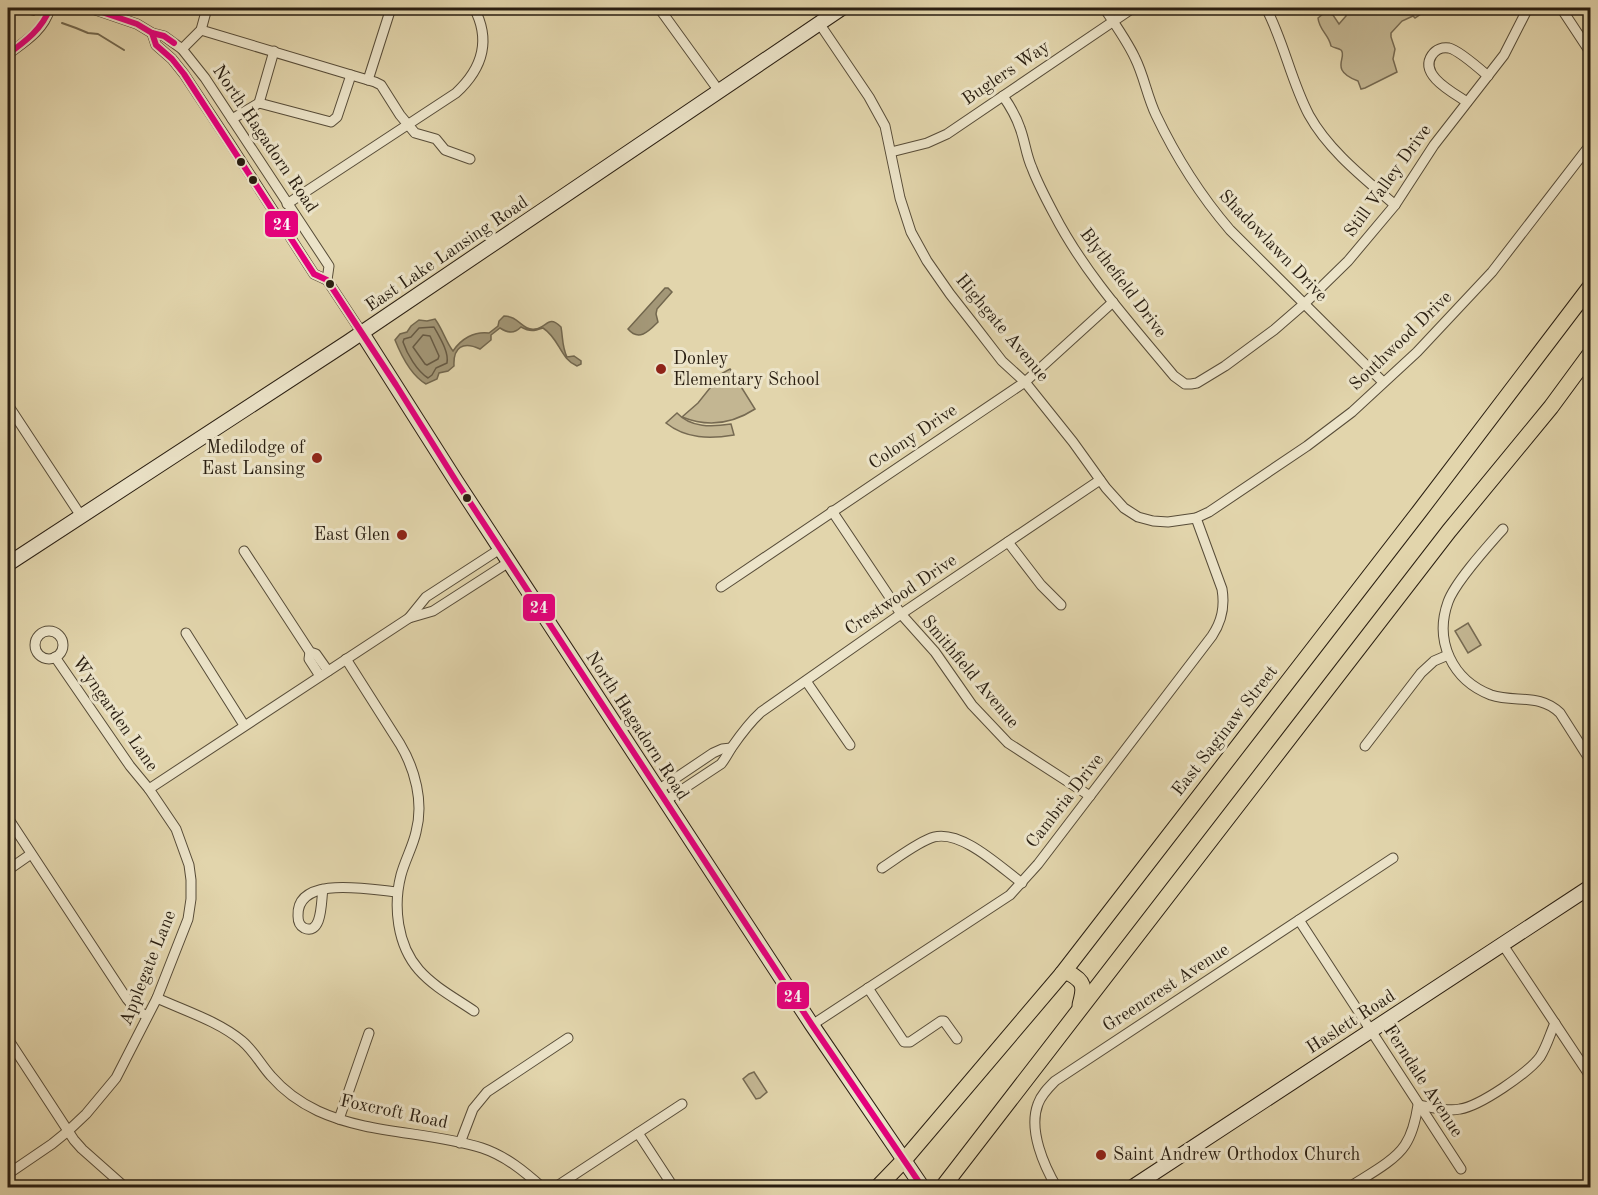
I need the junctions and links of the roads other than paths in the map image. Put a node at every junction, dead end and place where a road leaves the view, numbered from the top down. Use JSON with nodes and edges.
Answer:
{"nodes":[{"id":1,"x":50,"y":8,"type":"edge"},
{"id":2,"x":90,"y":8,"type":"edge"},
{"id":3,"x":207,"y":8,"type":"edge"},
{"id":4,"x":391,"y":8,"type":"edge"},
{"id":5,"x":474,"y":8,"type":"edge"},
{"id":6,"x":659,"y":8,"type":"edge"},
{"id":7,"x":842,"y":8,"type":"edge"},
{"id":8,"x":1104,"y":8,"type":"edge"},
{"id":9,"x":1133,"y":8,"type":"edge"},
{"id":10,"x":1266,"y":8,"type":"edge"},
{"id":11,"x":1528,"y":8,"type":"edge"},
{"id":12,"x":1562,"y":8,"type":"edge"},
{"id":13,"x":114,"y":11,"type":"edge"},
{"id":14,"x":1113,"y":21,"type":"junction"},
{"id":15,"x":819,"y":23,"type":"junction"},
{"id":16,"x":201,"y":30,"type":"junction"},
{"id":17,"x":152,"y":33,"type":"junction"},
{"id":18,"x":182,"y":49,"type":"junction"},
{"id":19,"x":274,"y":51,"type":"junction"},
{"id":20,"x":1590,"y":52,"type":"edge"},
{"id":21,"x":8,"y":54,"type":"edge"},
{"id":22,"x":351,"y":75,"type":"junction"},
{"id":23,"x":1488,"y":76,"type":"junction"},
{"id":24,"x":368,"y":80,"type":"junction"},
{"id":25,"x":719,"y":91,"type":"junction"},
{"id":26,"x":1003,"y":96,"type":"junction"},
{"id":27,"x":259,"y":102,"type":"junction"},
{"id":28,"x":1467,"y":102,"type":"junction"},
{"id":29,"x":232,"y":119,"type":"junction"},
{"id":30,"x":408,"y":124,"type":"junction"},
{"id":31,"x":1590,"y":145,"type":"edge"},
{"id":32,"x":891,"y":152,"type":"junction"},
{"id":33,"x":470,"y":159,"type":"dead end"},
{"id":34,"x":287,"y":204,"type":"junction"},
{"id":35,"x":1395,"y":204,"type":"junction"},
{"id":36,"x":327,"y":280,"type":"junction"},
{"id":37,"x":1590,"y":287,"type":"edge"},
{"id":38,"x":1113,"y":302,"type":"junction"},
{"id":39,"x":1304,"y":304,"type":"junction"},
{"id":40,"x":362,"y":333,"type":"junction"},
{"id":41,"x":1590,"y":354,"type":"edge"},
{"id":42,"x":1025,"y":382,"type":"junction"},
{"id":43,"x":1383,"y":382,"type":"junction"},
{"id":44,"x":1185,"y":384,"type":"joint"},
{"id":45,"x":8,"y":405,"type":"edge"},
{"id":46,"x":1100,"y":480,"type":"junction"},
{"id":47,"x":832,"y":511,"type":"junction"},
{"id":48,"x":81,"y":516,"type":"junction"},
{"id":49,"x":1196,"y":518,"type":"junction"},
{"id":50,"x":1503,"y":529,"type":"dead end"},
{"id":51,"x":1008,"y":542,"type":"junction"},
{"id":52,"x":500,"y":549,"type":"junction"},
{"id":53,"x":244,"y":551,"type":"dead end"},
{"id":54,"x":509,"y":562,"type":"junction"},
{"id":55,"x":8,"y":564,"type":"edge"},
{"id":56,"x":721,"y":587,"type":"dead end"},
{"id":57,"x":1061,"y":605,"type":"dead end"},
{"id":58,"x":901,"y":614,"type":"junction"},
{"id":59,"x":409,"y":618,"type":"junction"},
{"id":60,"x":186,"y":633,"type":"dead end"},
{"id":61,"x":1448,"y":656,"type":"junction"},
{"id":62,"x":55,"y":657,"type":"dead end"},
{"id":63,"x":346,"y":659,"type":"junction"},
{"id":64,"x":324,"y":673,"type":"junction"},
{"id":65,"x":806,"y":681,"type":"junction"},
{"id":66,"x":244,"y":725,"type":"junction"},
{"id":67,"x":850,"y":745,"type":"dead end"},
{"id":68,"x":1365,"y":746,"type":"dead end"},
{"id":69,"x":1590,"y":760,"type":"edge"},
{"id":70,"x":149,"y":789,"type":"junction"},
{"id":71,"x":661,"y":795,"type":"junction"},
{"id":72,"x":1090,"y":795,"type":"junction"},
{"id":73,"x":8,"y":818,"type":"edge"},
{"id":74,"x":31,"y":854,"type":"junction"},
{"id":75,"x":1393,"y":858,"type":"dead end"},
{"id":76,"x":882,"y":868,"type":"dead end"},
{"id":77,"x":8,"y":870,"type":"edge"},
{"id":78,"x":1022,"y":883,"type":"junction"},
{"id":79,"x":1590,"y":887,"type":"edge"},
{"id":80,"x":322,"y":889,"type":"dead end"},
{"id":81,"x":397,"y":892,"type":"junction"},
{"id":82,"x":1299,"y":920,"type":"junction"},
{"id":83,"x":1503,"y":945,"type":"junction"},
{"id":84,"x":1062,"y":974,"type":"junction"},
{"id":85,"x":868,"y":988,"type":"junction"},
{"id":86,"x":157,"y":998,"type":"junction"},
{"id":87,"x":1080,"y":1008,"type":"junction"},
{"id":88,"x":474,"y":1011,"type":"dead end"},
{"id":89,"x":147,"y":1016,"type":"junction"},
{"id":90,"x":1555,"y":1023,"type":"junction"},
{"id":91,"x":812,"y":1025,"type":"junction"},
{"id":92,"x":1371,"y":1031,"type":"junction"},
{"id":93,"x":369,"y":1033,"type":"dead end"},
{"id":94,"x":568,"y":1038,"type":"dead end"},
{"id":95,"x":8,"y":1039,"type":"edge"},
{"id":96,"x":957,"y":1039,"type":"dead end"},
{"id":97,"x":1590,"y":1076,"type":"edge"},
{"id":98,"x":682,"y":1104,"type":"dead end"},
{"id":99,"x":1418,"y":1105,"type":"junction"},
{"id":100,"x":339,"y":1119,"type":"junction"},
{"id":101,"x":68,"y":1131,"type":"junction"},
{"id":102,"x":638,"y":1133,"type":"junction"},
{"id":103,"x":460,"y":1143,"type":"junction"},
{"id":104,"x":905,"y":1159,"type":"junction"},
{"id":105,"x":1461,"y":1169,"type":"dead end"},
{"id":106,"x":8,"y":1174,"type":"edge"},
{"id":107,"x":126,"y":1188,"type":"edge"},
{"id":108,"x":543,"y":1188,"type":"edge"},
{"id":109,"x":554,"y":1188,"type":"edge"},
{"id":110,"x":674,"y":1188,"type":"edge"},
{"id":111,"x":877,"y":1188,"type":"edge"},
{"id":112,"x":923,"y":1188,"type":"edge"},
{"id":113,"x":942,"y":1188,"type":"edge"},
{"id":114,"x":1057,"y":1188,"type":"edge"},
{"id":115,"x":1131,"y":1188,"type":"edge"},
{"id":116,"x":1348,"y":1188,"type":"edge"}],
"edges":[{"from":1,"to":21,"type":"street"},
{"from":2,"to":13,"type":"street","name":"North Hagadorn Road"},
{"from":3,"to":16,"type":"street"},
{"from":4,"to":24,"type":"street"},
{"from":5,"to":30,"type":"street"},
{"from":6,"to":25,"type":"street"},
{"from":7,"to":15,"type":"main road","name":"East Lake Lansing Road"},
{"from":8,"to":14,"type":"street","name":"Shadowlawn Drive"},
{"from":9,"to":14,"type":"street","name":"Buglers Way"},
{"from":10,"to":35,"type":"street"},
{"from":11,"to":23,"type":"street","name":"Still Valley Drive"},
{"from":12,"to":20,"type":"street"},
{"from":13,"to":17,"type":"street","name":"North Hagadorn Road"},
{"from":14,"to":26,"type":"street","name":"Buglers Way"},
{"from":14,"to":39,"type":"street","name":"Shadowlawn Drive"},
{"from":15,"to":25,"type":"main road","name":"East Lake Lansing Road"},
{"from":15,"to":32,"type":"street","name":"Highgate Avenue"},
{"from":16,"to":18,"type":"street"},
{"from":16,"to":19,"type":"street"},
{"from":17,"to":18,"type":"street","name":"North Hagadorn Road"},
{"from":17,"to":36,"type":"street","name":"North Hagadorn Road"},
{"from":18,"to":29,"type":"street","name":"North Hagadorn Road"},
{"from":19,"to":22,"type":"street"},
{"from":19,"to":27,"type":"street"},
{"from":22,"to":24,"type":"street"},
{"from":22,"to":27,"type":"street"},
{"from":23,"to":28,"type":"street","name":"Still Valley Drive"},
{"from":23,"to":28,"type":"street"},
{"from":24,"to":30,"type":"street"},
{"from":25,"to":40,"type":"main road","name":"East Lake Lansing Road"},
{"from":26,"to":32,"type":"street","name":"Buglers Way"},
{"from":26,"to":38,"type":"street","name":"Blythefield Drive"},
{"from":27,"to":29,"type":"street"},
{"from":28,"to":35,"type":"street","name":"Still Valley Drive"},
{"from":29,"to":34,"type":"street","name":"North Hagadorn Road"},
{"from":30,"to":33,"type":"street"},
{"from":30,"to":34,"type":"street"},
{"from":31,"to":43,"type":"street","name":"Southwood Drive"},
{"from":32,"to":42,"type":"street","name":"Highgate Avenue"},
{"from":34,"to":36,"type":"street","name":"North Hagadorn Road"},
{"from":35,"to":39,"type":"street","name":"Still Valley Drive"},
{"from":36,"to":40,"type":"street","name":"North Hagadorn Road"},
{"from":37,"to":84,"type":"main road","name":"East Saginaw Street"},
{"from":38,"to":42,"type":"street","name":"Colony Drive"},
{"from":38,"to":44,"type":"street","name":"Blythefield Drive"},
{"from":39,"to":43,"type":"street","name":"Shadowlawn Drive"},
{"from":39,"to":44,"type":"street","name":"Still Valley Drive"},
{"from":40,"to":48,"type":"main road","name":"East Lake Lansing Road"},
{"from":40,"to":52,"type":"main road","name":"North Hagadorn Road"},
{"from":41,"to":87,"type":"main road"},
{"from":42,"to":46,"type":"street","name":"Highgate Avenue"},
{"from":42,"to":47,"type":"street","name":"Colony Drive"},
{"from":43,"to":49,"type":"street","name":"Southwood Drive"},
{"from":45,"to":48,"type":"street"},
{"from":46,"to":49,"type":"street","name":"Highgate Avenue"},
{"from":46,"to":51,"type":"street","name":"Crestwood Drive"},
{"from":47,"to":56,"type":"street","name":"Colony Drive"},
{"from":47,"to":58,"type":"street","name":"Smithfield Avenue"},
{"from":48,"to":55,"type":"main road","name":"East Lake Lansing Road"},
{"from":49,"to":72,"type":"street","name":"Cambria Drive"},
{"from":50,"to":61,"type":"street"},
{"from":51,"to":57,"type":"street"},
{"from":51,"to":58,"type":"street","name":"Crestwood Drive"},
{"from":52,"to":54,"type":"main road","name":"North Hagadorn Road"},
{"from":52,"to":59,"type":"street"},
{"from":53,"to":64,"type":"street"},
{"from":54,"to":59,"type":"street"},
{"from":54,"to":71,"type":"main road","name":"North Hagadorn Road"},
{"from":58,"to":65,"type":"street","name":"Crestwood Drive"},
{"from":58,"to":72,"type":"street","name":"Smithfield Avenue"},
{"from":59,"to":63,"type":"street"},
{"from":60,"to":66,"type":"street"},
{"from":61,"to":68,"type":"street"},
{"from":61,"to":69,"type":"street"},
{"from":62,"to":70,"type":"street","name":"Wyngarden Lane"},
{"from":63,"to":64,"type":"street"},
{"from":63,"to":81,"type":"street"},
{"from":64,"to":66,"type":"street"},
{"from":65,"to":67,"type":"street"},
{"from":65,"to":71,"type":"street","name":"Crestwood Drive"},
{"from":66,"to":70,"type":"street"},
{"from":70,"to":86,"type":"street","name":"Applegate Lane"},
{"from":71,"to":91,"type":"main road","name":"North Hagadorn Road"},
{"from":72,"to":78,"type":"street","name":"Cambria Drive"},
{"from":73,"to":74,"type":"street"},
{"from":74,"to":77,"type":"street"},
{"from":74,"to":89,"type":"street"},
{"from":75,"to":82,"type":"street","name":"Greencrest Avenue"},
{"from":76,"to":78,"type":"street"},
{"from":78,"to":85,"type":"street","name":"Cambria Drive"},
{"from":79,"to":83,"type":"main road","name":"Haslett Road"},
{"from":80,"to":81,"type":"street"},
{"from":81,"to":88,"type":"street"},
{"from":82,"to":92,"type":"street","name":"Ferndale Avenue"},
{"from":82,"to":114,"type":"street","name":"Greencrest Avenue"},
{"from":83,"to":90,"type":"street"},
{"from":83,"to":92,"type":"main road","name":"Haslett Road"},
{"from":84,"to":87,"type":"main road"},
{"from":84,"to":104,"type":"main road","name":"East Saginaw Street"},
{"from":85,"to":91,"type":"street","name":"Cambria Drive"},
{"from":85,"to":96,"type":"street"},
{"from":86,"to":89,"type":"street","name":"Applegate Lane"},
{"from":86,"to":100,"type":"street","name":"Foxcroft Road"},
{"from":87,"to":113,"type":"main road"},
{"from":89,"to":101,"type":"street","name":"Applegate Lane"},
{"from":90,"to":97,"type":"street"},
{"from":90,"to":99,"type":"street"},
{"from":91,"to":104,"type":"main road","name":"North Hagadorn Road"},
{"from":92,"to":99,"type":"street","name":"Ferndale Avenue"},
{"from":92,"to":115,"type":"main road","name":"Haslett Road"},
{"from":93,"to":100,"type":"street"},
{"from":94,"to":103,"type":"street"},
{"from":95,"to":101,"type":"street"},
{"from":98,"to":102,"type":"street"},
{"from":99,"to":105,"type":"street","name":"Ferndale Avenue"},
{"from":99,"to":116,"type":"street"},
{"from":100,"to":103,"type":"street","name":"Foxcroft Road"},
{"from":101,"to":106,"type":"street","name":"Applegate Lane"},
{"from":101,"to":107,"type":"street"},
{"from":102,"to":109,"type":"street"},
{"from":102,"to":110,"type":"street"},
{"from":103,"to":108,"type":"street","name":"Foxcroft Road"},
{"from":104,"to":111,"type":"main road","name":"East Saginaw Street"},
{"from":104,"to":112,"type":"main road","name":"North Hagadorn Road"}]}
